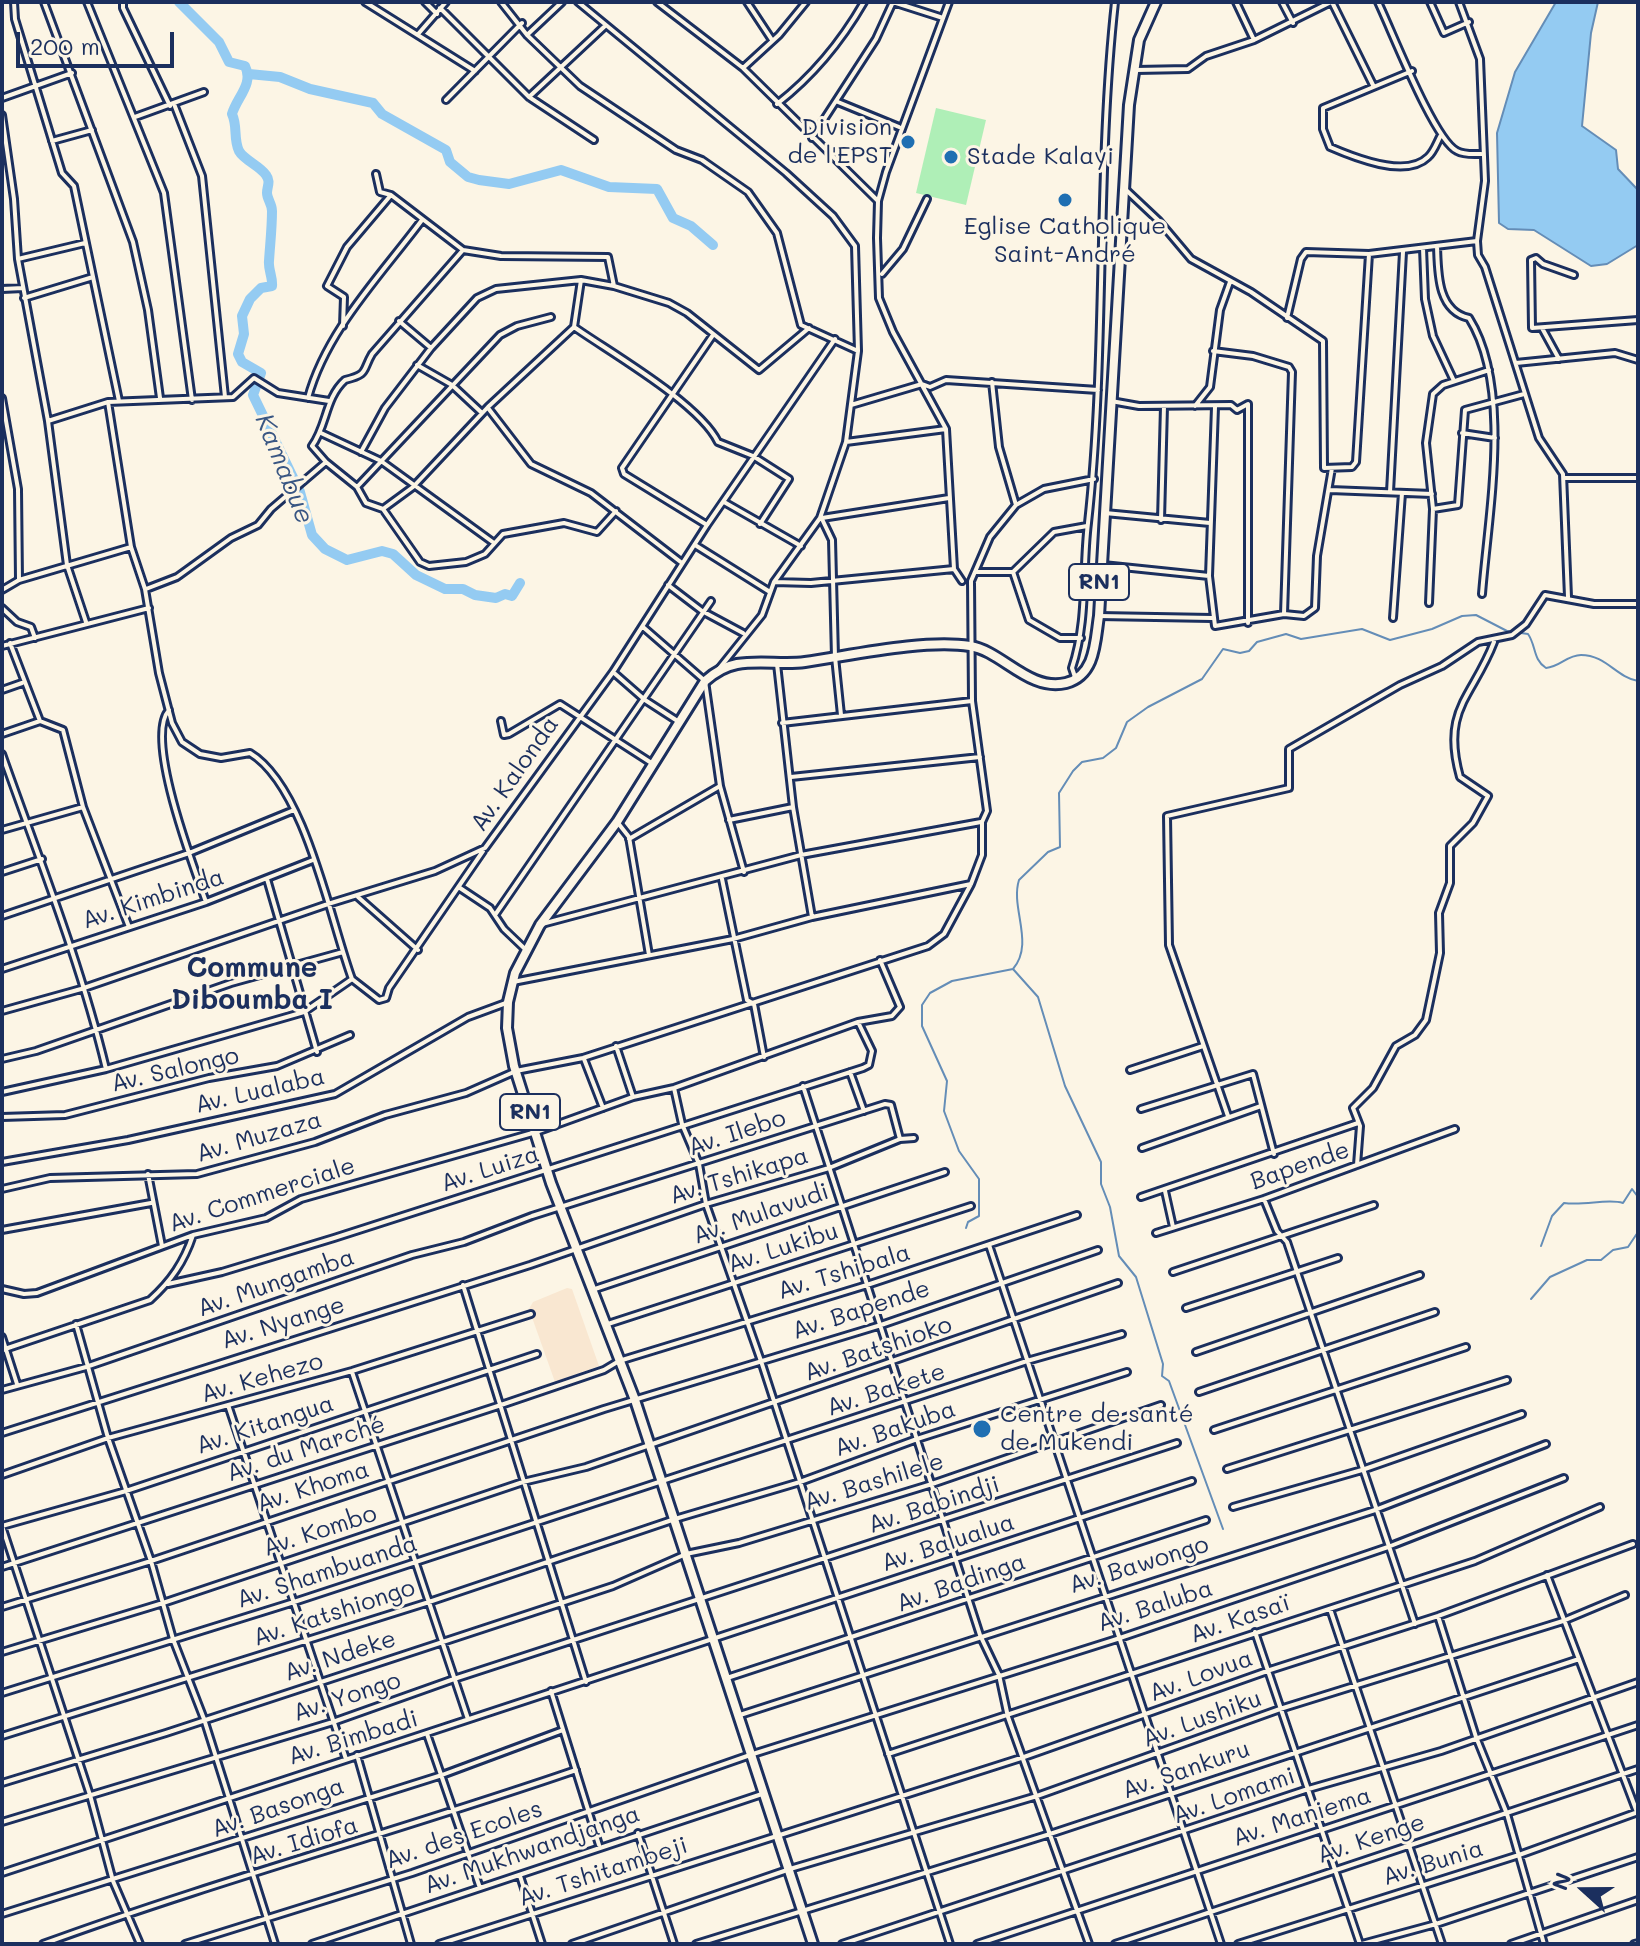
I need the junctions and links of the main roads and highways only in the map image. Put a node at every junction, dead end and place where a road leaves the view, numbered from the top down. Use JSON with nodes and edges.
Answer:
{"nodes":[{"id":1,"x":1156,"y":2,"type":"edge"},
{"id":2,"x":813,"y":1944,"type":"edge"}],
"edges":[{"from":1,"to":2,"type":"highway","number":"RN1"}]}
